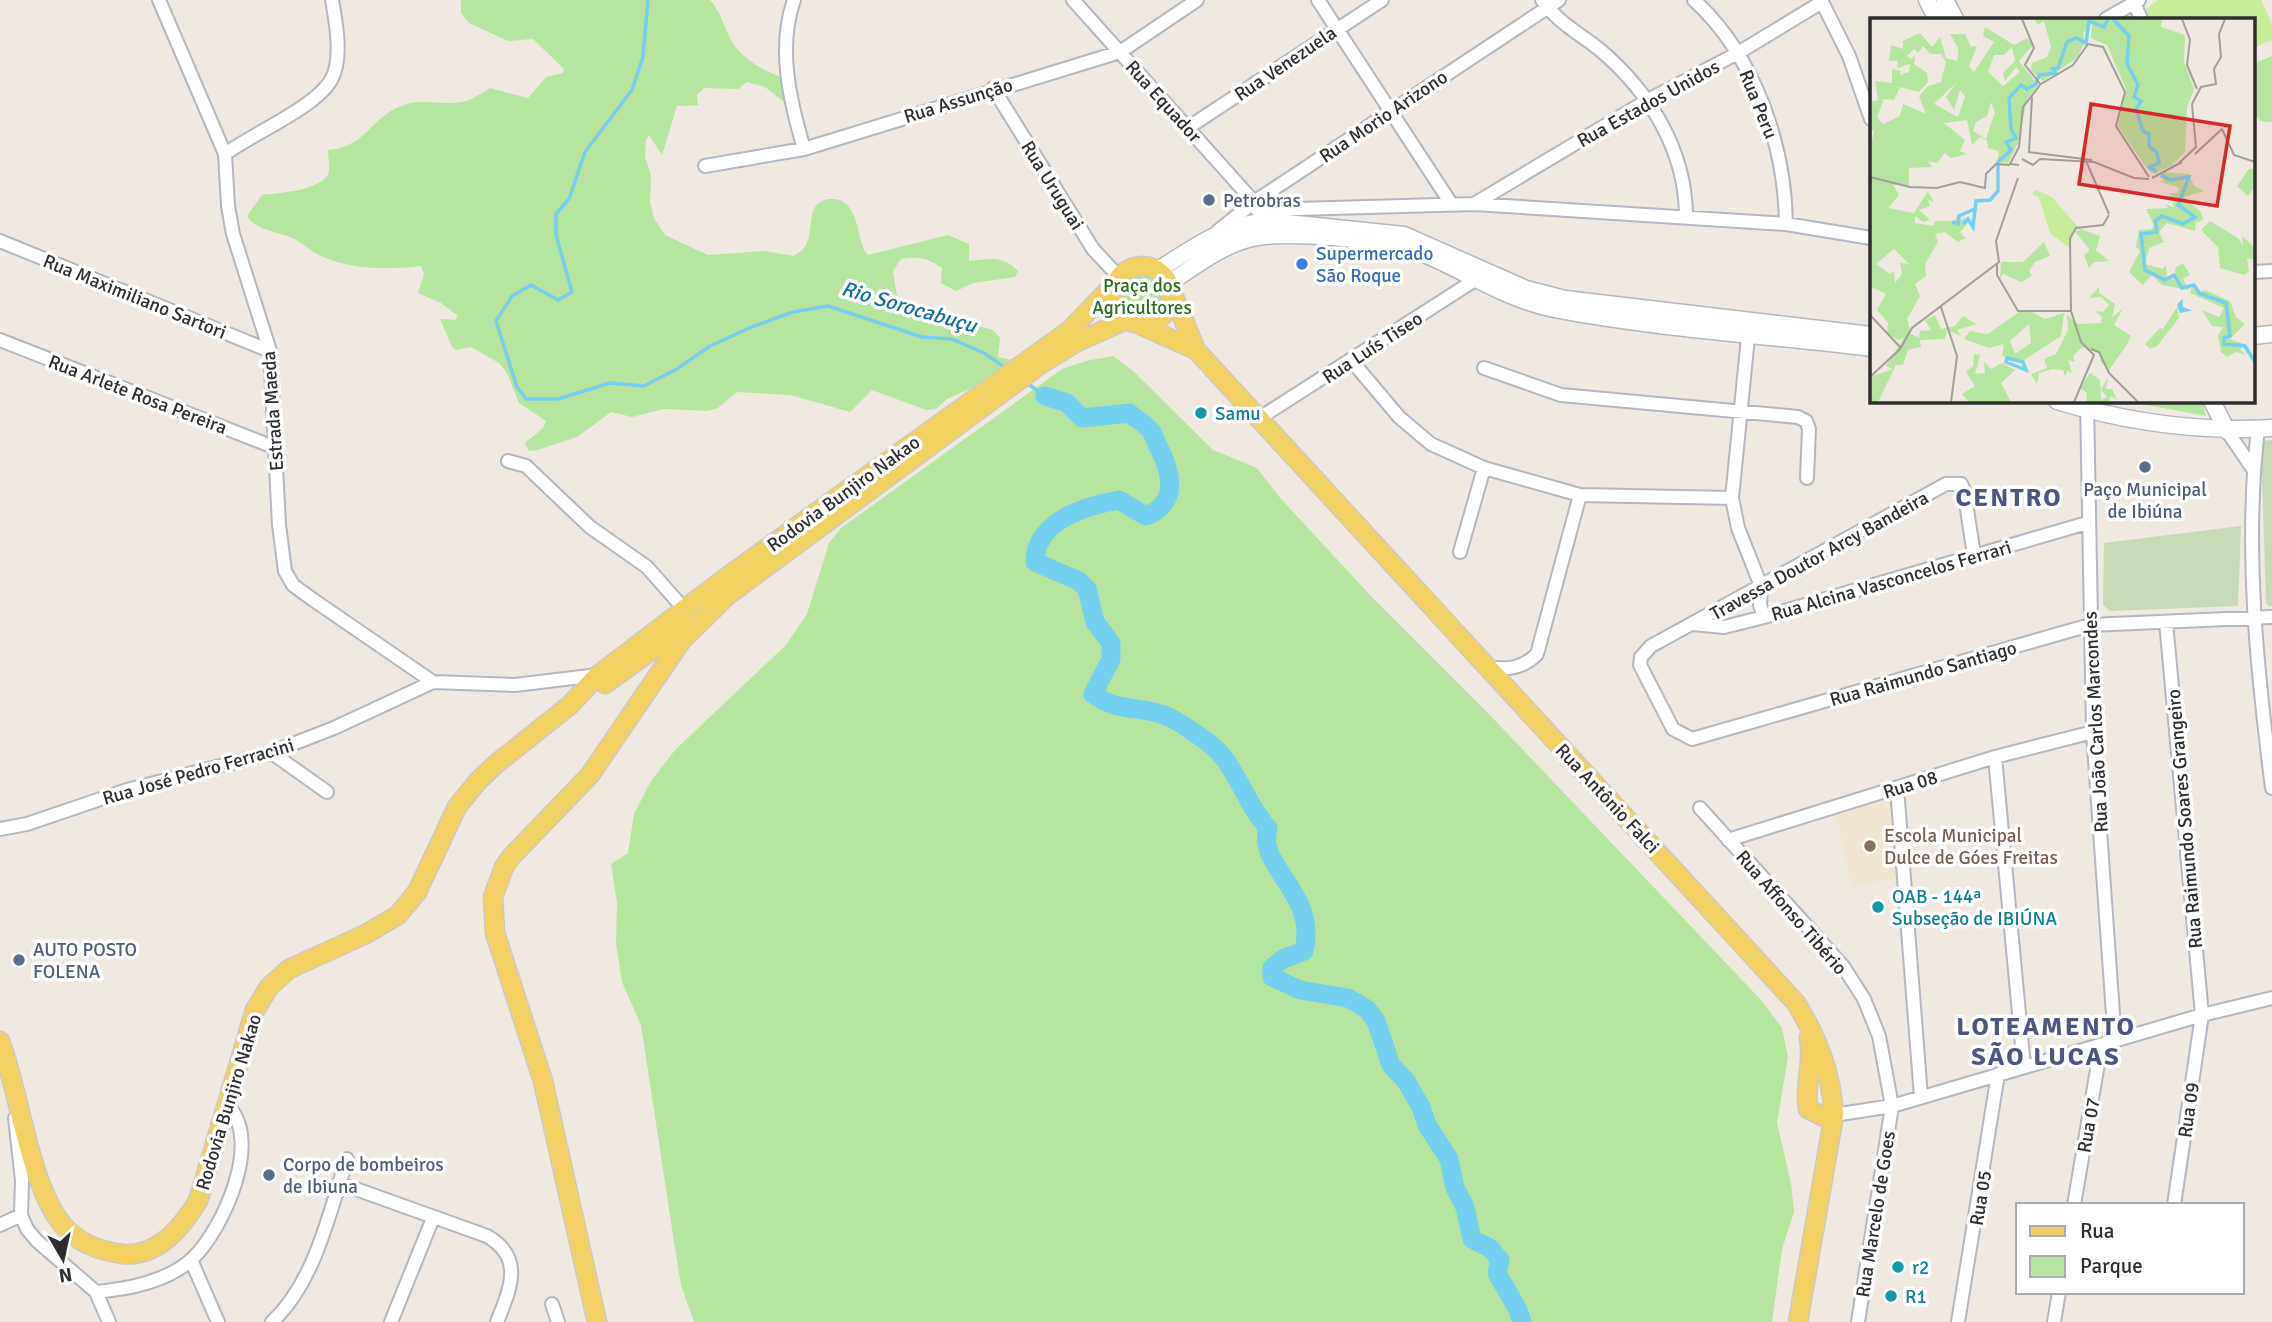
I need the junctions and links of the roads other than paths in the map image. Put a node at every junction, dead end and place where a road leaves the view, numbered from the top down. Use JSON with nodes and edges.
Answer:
{"nodes":[{"id":1,"x":159,"y":0,"type":"edge"},
{"id":2,"x":332,"y":0,"type":"edge"},
{"id":3,"x":794,"y":0,"type":"edge"},
{"id":4,"x":1073,"y":0,"type":"edge"},
{"id":5,"x":1197,"y":0,"type":"edge"},
{"id":6,"x":1318,"y":0,"type":"edge"},
{"id":7,"x":1382,"y":0,"type":"edge"},
{"id":8,"x":1559,"y":0,"type":"edge"},
{"id":9,"x":1694,"y":0,"type":"edge"},
{"id":10,"x":1821,"y":1,"type":"edge"},
{"id":11,"x":2135,"y":1,"type":"edge"},
{"id":12,"x":1544,"y":4,"type":"edge"},
{"id":13,"x":1935,"y":5,"type":"edge"},
{"id":14,"x":1954,"y":18,"type":"edge"},
{"id":15,"x":2108,"y":18,"type":"edge"},
{"id":16,"x":2141,"y":18,"type":"edge"},
{"id":17,"x":1336,"y":29,"type":"junction"},
{"id":18,"x":1120,"y":52,"type":"junction"},
{"id":19,"x":1738,"y":53,"type":"junction"},
{"id":20,"x":993,"y":88,"type":"junction"},
{"id":21,"x":1648,"y":100,"type":"junction"},
{"id":22,"x":1392,"y":110,"type":"junction"},
{"id":23,"x":1870,"y":116,"type":"edge"},
{"id":24,"x":1189,"y":127,"type":"junction"},
{"id":25,"x":804,"y":149,"type":"junction"},
{"id":26,"x":225,"y":154,"type":"junction"},
{"id":27,"x":705,"y":166,"type":"dead end"},
{"id":28,"x":1474,"y":204,"type":"junction"},
{"id":29,"x":1452,"y":205,"type":"junction"},
{"id":30,"x":1257,"y":211,"type":"junction"},
{"id":31,"x":1280,"y":215,"type":"junction"},
{"id":32,"x":1686,"y":217,"type":"junction"},
{"id":33,"x":1786,"y":224,"type":"junction"},
{"id":34,"x":1251,"y":238,"type":"junction"},
{"id":35,"x":1870,"y":238,"type":"edge"},
{"id":36,"x":0,"y":241,"type":"edge"},
{"id":37,"x":2272,"y":271,"type":"edge"},
{"id":38,"x":2254,"y":272,"type":"edge"},
{"id":39,"x":1478,"y":274,"type":"junction"},
{"id":40,"x":1118,"y":279,"type":"junction"},
{"id":41,"x":1166,"y":282,"type":"junction"},
{"id":42,"x":1133,"y":323,"type":"junction"},
{"id":43,"x":1749,"y":328,"type":"junction"},
{"id":44,"x":1870,"y":335,"type":"edge"},
{"id":45,"x":0,"y":340,"type":"edge"},
{"id":46,"x":1870,"y":348,"type":"edge"},
{"id":47,"x":1196,"y":350,"type":"junction"},
{"id":48,"x":270,"y":352,"type":"junction"},
{"id":49,"x":1352,"y":360,"type":"junction"},
{"id":50,"x":1484,"y":368,"type":"dead end"},
{"id":51,"x":2064,"y":402,"type":"edge"},
{"id":52,"x":2212,"y":402,"type":"edge"},
{"id":53,"x":2086,"y":405,"type":"edge"},
{"id":54,"x":1740,"y":411,"type":"junction"},
{"id":55,"x":1258,"y":419,"type":"junction"},
{"id":56,"x":2265,"y":429,"type":"edge"},
{"id":57,"x":2227,"y":431,"type":"junction"},
{"id":58,"x":276,"y":448,"type":"junction"},
{"id":59,"x":508,"y":461,"type":"dead end"},
{"id":60,"x":1484,"y":468,"type":"junction"},
{"id":61,"x":2253,"y":469,"type":"junction"},
{"id":62,"x":1807,"y":478,"type":"dead end"},
{"id":63,"x":1580,"y":495,"type":"junction"},
{"id":64,"x":1732,"y":498,"type":"junction"},
{"id":65,"x":2087,"y":523,"type":"junction"},
{"id":66,"x":1460,"y":552,"type":"dead end"},
{"id":67,"x":1974,"y":555,"type":"junction"},
{"id":68,"x":754,"y":559,"type":"junction"},
{"id":69,"x":1761,"y":586,"type":"junction"},
{"id":70,"x":726,"y":598,"type":"junction"},
{"id":71,"x":684,"y":609,"type":"junction"},
{"id":72,"x":1764,"y":617,"type":"junction"},
{"id":73,"x":2254,"y":617,"type":"junction"},
{"id":74,"x":2272,"y":617,"type":"edge"},
{"id":75,"x":2166,"y":622,"type":"junction"},
{"id":76,"x":1693,"y":624,"type":"junction"},
{"id":77,"x":2090,"y":625,"type":"junction"},
{"id":78,"x":669,"y":638,"type":"junction"},
{"id":79,"x":1651,"y":646,"type":"joint"},
{"id":80,"x":1486,"y":666,"type":"junction"},
{"id":81,"x":598,"y":675,"type":"junction"},
{"id":82,"x":433,"y":682,"type":"junction"},
{"id":83,"x":650,"y":687,"type":"junction"},
{"id":84,"x":570,"y":705,"type":"junction"},
{"id":85,"x":2093,"y":732,"type":"junction"},
{"id":86,"x":272,"y":753,"type":"junction"},
{"id":87,"x":1995,"y":757,"type":"junction"},
{"id":88,"x":1897,"y":788,"type":"junction"},
{"id":89,"x":2272,"y":788,"type":"edge"},
{"id":90,"x":327,"y":792,"type":"dead end"},
{"id":91,"x":1700,"y":808,"type":"dead end"},
{"id":92,"x":0,"y":829,"type":"edge"},
{"id":93,"x":1728,"y":840,"type":"junction"},
{"id":94,"x":2272,"y":998,"type":"edge"},
{"id":95,"x":1796,"y":1003,"type":"junction"},
{"id":96,"x":2202,"y":1015,"type":"junction"},
{"id":97,"x":0,"y":1041,"type":"edge"},
{"id":98,"x":2115,"y":1042,"type":"junction"},
{"id":99,"x":2101,"y":1046,"type":"junction"},
{"id":100,"x":2024,"y":1067,"type":"junction"},
{"id":101,"x":12,"y":1073,"type":"junction"},
{"id":102,"x":1998,"y":1074,"type":"junction"},
{"id":103,"x":1921,"y":1097,"type":"junction"},
{"id":104,"x":1892,"y":1105,"type":"junction"},
{"id":105,"x":228,"y":1106,"type":"junction"},
{"id":106,"x":1834,"y":1115,"type":"junction"},
{"id":107,"x":347,"y":1159,"type":"dead end"},
{"id":108,"x":339,"y":1183,"type":"junction"},
{"id":109,"x":2074,"y":1203,"type":"edge"},
{"id":110,"x":2174,"y":1203,"type":"edge"},
{"id":111,"x":21,"y":1215,"type":"junction"},
{"id":112,"x":433,"y":1218,"type":"junction"},
{"id":113,"x":0,"y":1225,"type":"edge"},
{"id":114,"x":191,"y":1260,"type":"junction"},
{"id":115,"x":96,"y":1292,"type":"junction"},
{"id":116,"x":2059,"y":1294,"type":"edge"},
{"id":117,"x":552,"y":1304,"type":"dead end"},
{"id":118,"x":109,"y":1322,"type":"edge"},
{"id":119,"x":218,"y":1322,"type":"edge"},
{"id":120,"x":272,"y":1322,"type":"edge"},
{"id":121,"x":391,"y":1322,"type":"edge"},
{"id":122,"x":497,"y":1322,"type":"edge"},
{"id":123,"x":558,"y":1322,"type":"edge"},
{"id":124,"x":597,"y":1322,"type":"edge"},
{"id":125,"x":1798,"y":1322,"type":"edge"},
{"id":126,"x":1858,"y":1322,"type":"edge"},
{"id":127,"x":1958,"y":1322,"type":"edge"},
{"id":128,"x":2054,"y":1322,"type":"edge"}],
"edges":[{"from":1,"to":26,"type":"street","name":"Estrada Maeda"},
{"from":2,"to":26,"type":"street"},
{"from":3,"to":25,"type":"street"},
{"from":4,"to":18,"type":"street","name":"Rua Equador"},
{"from":5,"to":18,"type":"street","name":"Rua Assunção"},
{"from":6,"to":17,"type":"street"},
{"from":7,"to":17,"type":"street","name":"Rua Venezuela"},
{"from":8,"to":12,"type":"street","name":"Rua Morio Arizono"},
{"from":9,"to":19,"type":"street","name":"Rua Peru"},
{"from":10,"to":19,"type":"street","name":"Rua Estados Unidos"},
{"from":10,"to":23,"type":"street"},
{"from":11,"to":15,"type":"street"},
{"from":11,"to":16,"type":"street"},
{"from":12,"to":21,"type":"street"},
{"from":12,"to":22,"type":"street","name":"Rua Morio Arizono"},
{"from":13,"to":14,"type":"main road"},
{"from":17,"to":22,"type":"street"},
{"from":17,"to":24,"type":"street","name":"Rua Venezuela"},
{"from":18,"to":20,"type":"street","name":"Rua Assunção"},
{"from":18,"to":24,"type":"street","name":"Rua Equador"},
{"from":19,"to":21,"type":"street","name":"Rua Estados Unidos"},
{"from":19,"to":33,"type":"street","name":"Rua Peru"},
{"from":20,"to":25,"type":"street","name":"Rua Assunção"},
{"from":20,"to":40,"type":"street","name":"Rua Uruguai"},
{"from":21,"to":28,"type":"street","name":"Rua Estados Unidos"},
{"from":21,"to":32,"type":"street"},
{"from":22,"to":29,"type":"street"},
{"from":22,"to":30,"type":"street","name":"Rua Morio Arizono"},
{"from":24,"to":30,"type":"street","name":"Rua Equador"},
{"from":25,"to":27,"type":"street","name":"Rua Assunção"},
{"from":26,"to":48,"type":"street","name":"Estrada Maeda"},
{"from":28,"to":29,"type":"street"},
{"from":28,"to":32,"type":"street"},
{"from":29,"to":31,"type":"street"},
{"from":30,"to":31,"type":"main road"},
{"from":30,"to":34,"type":"street"},
{"from":30,"to":41,"type":"main road"},
{"from":31,"to":39,"type":"main road"},
{"from":32,"to":33,"type":"street"},
{"from":33,"to":35,"type":"street"},
{"from":34,"to":39,"type":"main road"},
{"from":34,"to":41,"type":"main road"},
{"from":36,"to":48,"type":"street","name":"Rua Maximiliano Sartori"},
{"from":37,"to":38,"type":"street"},
{"from":39,"to":43,"type":"main road"},
{"from":39,"to":49,"type":"street","name":"Rua Luís Tiseo"},
{"from":40,"to":41,"type":"main road"},
{"from":40,"to":42,"type":"main road"},
{"from":40,"to":68,"type":"main road","name":"Rodovia Bunjiro Nakao"},
{"from":41,"to":42,"type":"main road"},
{"from":41,"to":47,"type":"main road","name":"Rua Antônio Falci"},
{"from":42,"to":47,"type":"main road","name":"Rua Antônio Falci"},
{"from":42,"to":70,"type":"main road","name":"Rodovia Bunjiro Nakao"},
{"from":43,"to":44,"type":"main road"},
{"from":43,"to":46,"type":"main road"},
{"from":43,"to":54,"type":"street"},
{"from":45,"to":58,"type":"street","name":"Rua Arlete Rosa Pereira"},
{"from":47,"to":55,"type":"main road","name":"Rua Antônio Falci"},
{"from":48,"to":58,"type":"street","name":"Estrada Maeda"},
{"from":49,"to":55,"type":"street","name":"Rua Luís Tiseo"},
{"from":49,"to":60,"type":"street"},
{"from":50,"to":54,"type":"street"},
{"from":51,"to":53,"type":"main road"},
{"from":52,"to":57,"type":"main road"},
{"from":53,"to":57,"type":"main road"},
{"from":53,"to":65,"type":"street","name":"Rua João Carlos Marcondes"},
{"from":54,"to":62,"type":"street"},
{"from":54,"to":64,"type":"street"},
{"from":55,"to":80,"type":"main road","name":"Rua Antônio Falci"},
{"from":56,"to":57,"type":"main road"},
{"from":56,"to":61,"type":"street"},
{"from":57,"to":61,"type":"street"},
{"from":58,"to":82,"type":"street","name":"Estrada Maeda"},
{"from":59,"to":71,"type":"street"},
{"from":60,"to":63,"type":"street"},
{"from":60,"to":66,"type":"street"},
{"from":61,"to":73,"type":"street"},
{"from":63,"to":64,"type":"street"},
{"from":63,"to":80,"type":"street"},
{"from":64,"to":69,"type":"street"},
{"from":65,"to":67,"type":"street","name":"Rua Alcina Vasconcelos Ferrari"},
{"from":65,"to":77,"type":"street","name":"Rua João Carlos Marcondes"},
{"from":67,"to":69,"type":"street","name":"Travessa Doutor Arcy Bandeira"},
{"from":67,"to":72,"type":"street","name":"Rua Alcina Vasconcelos Ferrari"},
{"from":68,"to":71,"type":"main road","name":"Rodovia Bunjiro Nakao"},
{"from":68,"to":78,"type":"main road"},
{"from":69,"to":72,"type":"street"},
{"from":69,"to":76,"type":"street","name":"Travessa Doutor Arcy Bandeira"},
{"from":70,"to":78,"type":"main road","name":"Rodovia Bunjiro Nakao"},
{"from":70,"to":83,"type":"main road"},
{"from":71,"to":81,"type":"main road","name":"Rodovia Bunjiro Nakao"},
{"from":72,"to":76,"type":"street","name":"Rua Alcina Vasconcelos Ferrari"},
{"from":73,"to":74,"type":"street","name":"Rua Raimundo Santiago"},
{"from":73,"to":75,"type":"street","name":"Rua Raimundo Santiago"},
{"from":73,"to":89,"type":"street"},
{"from":75,"to":77,"type":"street","name":"Rua Raimundo Santiago"},
{"from":75,"to":96,"type":"street","name":"Rua Raimundo Soares Grangeiro"},
{"from":76,"to":79,"type":"street","name":"Travessa Doutor Arcy Bandeira"},
{"from":77,"to":79,"type":"street","name":"Rua Raimundo Santiago"},
{"from":77,"to":85,"type":"street","name":"Rua João Carlos Marcondes"},
{"from":78,"to":83,"type":"main road"},
{"from":78,"to":84,"type":"main road","name":"Rodovia Bunjiro Nakao"},
{"from":80,"to":95,"type":"main road","name":"Rua Antônio Falci"},
{"from":81,"to":82,"type":"street","name":"Rua José Pedro Ferracini"},
{"from":81,"to":84,"type":"main road","name":"Rodovia Bunjiro Nakao"},
{"from":82,"to":86,"type":"street","name":"Rua José Pedro Ferracini"},
{"from":83,"to":124,"type":"main road"},
{"from":84,"to":105,"type":"main road","name":"Rodovia Bunjiro Nakao"},
{"from":85,"to":87,"type":"street","name":"Rua 08"},
{"from":85,"to":98,"type":"street","name":"Rua João Carlos Marcondes"},
{"from":86,"to":90,"type":"street"},
{"from":86,"to":92,"type":"street","name":"Rua José Pedro Ferracini"},
{"from":87,"to":88,"type":"street","name":"Rua 08"},
{"from":87,"to":100,"type":"street"},
{"from":88,"to":93,"type":"street","name":"Rua 08"},
{"from":88,"to":103,"type":"street"},
{"from":91,"to":93,"type":"street","name":"Rua Affonso Tibério"},
{"from":93,"to":104,"type":"street","name":"Rua Affonso Tibério"},
{"from":94,"to":96,"type":"street"},
{"from":95,"to":106,"type":"main road","name":"Rua Antônio Falci"},
{"from":95,"to":106,"type":"main road"},
{"from":96,"to":98,"type":"street"},
{"from":96,"to":110,"type":"street","name":"Rua 09"},
{"from":97,"to":101,"type":"main road","name":"Rodovia Bunjiro Nakao"},
{"from":98,"to":99,"type":"street"},
{"from":99,"to":100,"type":"street"},
{"from":99,"to":109,"type":"street","name":"Rua 07"},
{"from":100,"to":102,"type":"street"},
{"from":101,"to":105,"type":"main road","name":"Rodovia Bunjiro Nakao"},
{"from":101,"to":111,"type":"street"},
{"from":102,"to":103,"type":"street"},
{"from":102,"to":127,"type":"street","name":"Rua 05"},
{"from":103,"to":104,"type":"street"},
{"from":104,"to":106,"type":"street"},
{"from":104,"to":126,"type":"street","name":"Rua Marcelo de Goes"},
{"from":105,"to":114,"type":"street"},
{"from":106,"to":125,"type":"main road","name":"Rua Antônio Falci"},
{"from":107,"to":108,"type":"street"},
{"from":108,"to":112,"type":"street"},
{"from":108,"to":120,"type":"street"},
{"from":111,"to":113,"type":"street"},
{"from":111,"to":115,"type":"street"},
{"from":112,"to":121,"type":"street"},
{"from":112,"to":122,"type":"street"},
{"from":114,"to":115,"type":"street"},
{"from":114,"to":119,"type":"street"},
{"from":115,"to":118,"type":"street"},
{"from":116,"to":128,"type":"street"},
{"from":117,"to":123,"type":"street"}]}
